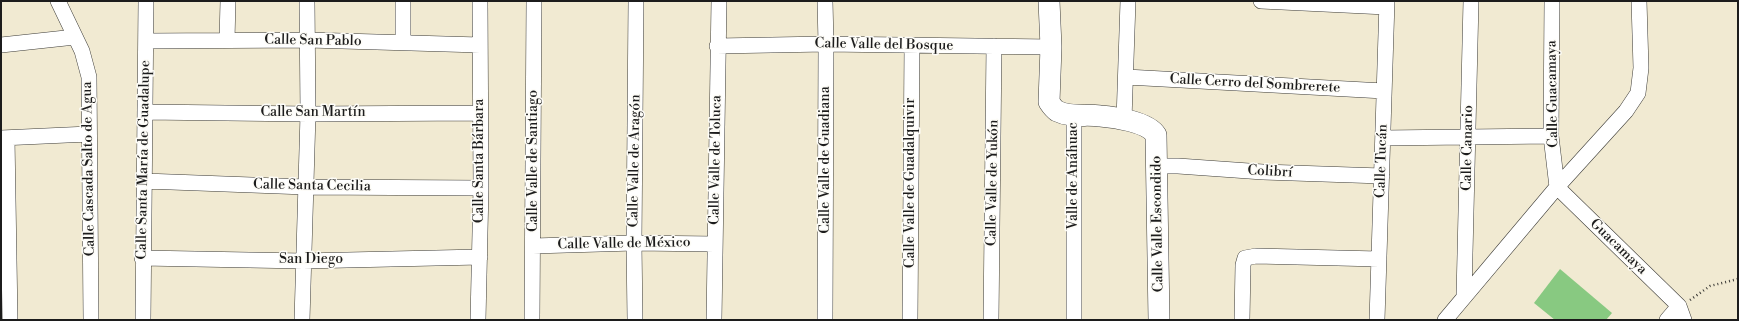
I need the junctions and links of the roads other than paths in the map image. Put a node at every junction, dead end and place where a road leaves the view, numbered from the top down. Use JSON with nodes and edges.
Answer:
{"nodes":[{"id":1,"x":58,"y":1,"type":"edge"},
{"id":2,"x":146,"y":1,"type":"edge"},
{"id":3,"x":228,"y":1,"type":"edge"},
{"id":4,"x":307,"y":1,"type":"edge"},
{"id":5,"x":403,"y":1,"type":"edge"},
{"id":6,"x":480,"y":1,"type":"edge"},
{"id":7,"x":534,"y":1,"type":"edge"},
{"id":8,"x":636,"y":1,"type":"edge"},
{"id":9,"x":719,"y":1,"type":"edge"},
{"id":10,"x":825,"y":1,"type":"edge"},
{"id":11,"x":1049,"y":1,"type":"edge"},
{"id":12,"x":1128,"y":1,"type":"edge"},
{"id":13,"x":1261,"y":1,"type":"edge"},
{"id":14,"x":1471,"y":1,"type":"edge"},
{"id":15,"x":1552,"y":1,"type":"edge"},
{"id":16,"x":1639,"y":1,"type":"edge"},
{"id":17,"x":1387,"y":4,"type":"edge"},
{"id":18,"x":75,"y":37,"type":"junction"},
{"id":19,"x":227,"y":40,"type":"junction"},
{"id":20,"x":308,"y":40,"type":"junction"},
{"id":21,"x":146,"y":41,"type":"junction"},
{"id":22,"x":403,"y":42,"type":"junction"},
{"id":23,"x":826,"y":44,"type":"junction"},
{"id":24,"x":480,"y":45,"type":"junction"},
{"id":25,"x":912,"y":45,"type":"junction"},
{"id":26,"x":1,"y":46,"type":"edge"},
{"id":27,"x":717,"y":46,"type":"junction"},
{"id":28,"x":994,"y":46,"type":"junction"},
{"id":29,"x":1051,"y":47,"type":"junction"},
{"id":30,"x":1126,"y":77,"type":"junction"},
{"id":31,"x":1384,"y":91,"type":"junction"},
{"id":32,"x":145,"y":112,"type":"junction"},
{"id":33,"x":480,"y":113,"type":"junction"},
{"id":34,"x":308,"y":114,"type":"junction"},
{"id":35,"x":1074,"y":115,"type":"junction"},
{"id":36,"x":1124,"y":120,"type":"junction"},
{"id":37,"x":89,"y":134,"type":"junction"},
{"id":38,"x":1468,"y":136,"type":"junction"},
{"id":39,"x":1551,"y":136,"type":"junction"},
{"id":40,"x":4,"y":138,"type":"edge"},
{"id":41,"x":1383,"y":138,"type":"junction"},
{"id":42,"x":1158,"y":166,"type":"junction"},
{"id":43,"x":1382,"y":176,"type":"junction"},
{"id":44,"x":144,"y":181,"type":"junction"},
{"id":45,"x":306,"y":187,"type":"junction"},
{"id":46,"x":1557,"y":187,"type":"junction"},
{"id":47,"x":481,"y":188,"type":"junction"},
{"id":48,"x":634,"y":243,"type":"junction"},
{"id":49,"x":715,"y":244,"type":"junction"},
{"id":50,"x":533,"y":246,"type":"junction"},
{"id":51,"x":480,"y":257,"type":"junction"},
{"id":52,"x":142,"y":258,"type":"junction"},
{"id":53,"x":1379,"y":259,"type":"junction"},
{"id":54,"x":303,"y":261,"type":"junction"},
{"id":55,"x":1464,"y":296,"type":"junction"},
{"id":56,"x":1682,"y":313,"type":"edge"},
{"id":57,"x":10,"y":320,"type":"edge"},
{"id":58,"x":91,"y":320,"type":"edge"},
{"id":59,"x":143,"y":320,"type":"edge"},
{"id":60,"x":302,"y":320,"type":"edge"},
{"id":61,"x":478,"y":320,"type":"edge"},
{"id":62,"x":532,"y":320,"type":"edge"},
{"id":63,"x":635,"y":320,"type":"edge"},
{"id":64,"x":714,"y":320,"type":"edge"},
{"id":65,"x":825,"y":320,"type":"edge"},
{"id":66,"x":910,"y":320,"type":"edge"},
{"id":67,"x":991,"y":320,"type":"edge"},
{"id":68,"x":1074,"y":320,"type":"edge"},
{"id":69,"x":1159,"y":320,"type":"edge"},
{"id":70,"x":1242,"y":320,"type":"edge"},
{"id":71,"x":1377,"y":320,"type":"edge"},
{"id":72,"x":1445,"y":320,"type":"edge"},
{"id":73,"x":1667,"y":320,"type":"edge"}],
"edges":[{"from":1,"to":18,"type":"street","name":"Calle Cascada Salto de Agua"},
{"from":2,"to":21,"type":"street","name":"Calle Santa María de Guadalupe"},
{"from":3,"to":19,"type":"street"},
{"from":4,"to":20,"type":"street"},
{"from":5,"to":22,"type":"street"},
{"from":6,"to":24,"type":"street","name":"Calle Santa Bárbara"},
{"from":7,"to":50,"type":"street","name":"Calle Valle de Santiago"},
{"from":8,"to":48,"type":"street","name":"Calle Valle de Aragón"},
{"from":9,"to":27,"type":"street","name":"Calle Valle de Toluca"},
{"from":10,"to":23,"type":"street","name":"Calle Valle de Guadiana"},
{"from":11,"to":29,"type":"street","name":"Valle de Anáhuac"},
{"from":12,"to":30,"type":"street"},
{"from":13,"to":17,"type":"street"},
{"from":14,"to":38,"type":"street","name":"Calle Canario"},
{"from":15,"to":39,"type":"street","name":"Calle Guacamaya"},
{"from":16,"to":46,"type":"street"},
{"from":17,"to":31,"type":"street","name":"Calle Tucán"},
{"from":18,"to":26,"type":"street"},
{"from":18,"to":37,"type":"street","name":"Calle Cascada Salto de Agua"},
{"from":19,"to":20,"type":"street","name":"Calle San Pablo"},
{"from":19,"to":21,"type":"street","name":"Calle San Pablo"},
{"from":20,"to":22,"type":"street","name":"Calle San Pablo"},
{"from":20,"to":34,"type":"street"},
{"from":21,"to":32,"type":"street","name":"Calle Santa María de Guadalupe"},
{"from":22,"to":24,"type":"street","name":"Calle San Pablo"},
{"from":23,"to":25,"type":"street","name":"Calle Valle del Bosque"},
{"from":23,"to":27,"type":"street","name":"Calle Valle del Bosque"},
{"from":23,"to":65,"type":"street","name":"Calle Valle de Guadiana"},
{"from":24,"to":33,"type":"street","name":"Calle Santa Bárbara"},
{"from":25,"to":28,"type":"street","name":"Calle Valle del Bosque"},
{"from":25,"to":66,"type":"street","name":"Calle Valle de Guadalquivir"},
{"from":27,"to":49,"type":"street","name":"Calle Valle de Toluca"},
{"from":28,"to":29,"type":"street","name":"Calle Valle del Bosque"},
{"from":28,"to":67,"type":"street","name":"Calle Valle de Yukón"},
{"from":29,"to":35,"type":"street","name":"Valle de Anáhuac"},
{"from":30,"to":31,"type":"street","name":"Calle Cerro del Sombrerete"},
{"from":30,"to":36,"type":"street"},
{"from":31,"to":41,"type":"street","name":"Calle Tucán"},
{"from":32,"to":34,"type":"street","name":"Calle San Martín"},
{"from":32,"to":44,"type":"street","name":"Calle Santa María de Guadalupe"},
{"from":33,"to":34,"type":"street","name":"Calle San Martín"},
{"from":33,"to":47,"type":"street","name":"Calle Santa Bárbara"},
{"from":34,"to":45,"type":"street"},
{"from":35,"to":36,"type":"street"},
{"from":35,"to":68,"type":"street","name":"Valle de Anáhuac"},
{"from":36,"to":42,"type":"street","name":"Calle Valle Escondido"},
{"from":37,"to":40,"type":"street"},
{"from":37,"to":58,"type":"street","name":"Calle Cascada Salto de Agua"},
{"from":38,"to":39,"type":"street"},
{"from":38,"to":41,"type":"street"},
{"from":38,"to":55,"type":"street","name":"Calle Canario"},
{"from":39,"to":46,"type":"street","name":"Calle Guacamaya"},
{"from":40,"to":57,"type":"street"},
{"from":41,"to":43,"type":"street","name":"Calle Tucán"},
{"from":42,"to":43,"type":"street","name":"Colibrí"},
{"from":42,"to":69,"type":"street","name":"Calle Valle Escondido"},
{"from":43,"to":53,"type":"street","name":"Calle Tucán"},
{"from":44,"to":45,"type":"street","name":"Calle Santa Cecilia"},
{"from":44,"to":52,"type":"street","name":"Calle Santa María de Guadalupe"},
{"from":45,"to":47,"type":"street","name":"Calle Santa Cecilia"},
{"from":45,"to":54,"type":"street"},
{"from":46,"to":55,"type":"street"},
{"from":46,"to":56,"type":"street","name":"Guacamaya"},
{"from":47,"to":51,"type":"street","name":"Calle Santa Bárbara"},
{"from":48,"to":49,"type":"street","name":"Calle Valle de México"},
{"from":48,"to":50,"type":"street","name":"Calle Valle de México"},
{"from":48,"to":63,"type":"street","name":"Calle Valle de Aragón"},
{"from":49,"to":64,"type":"street","name":"Calle Valle de Toluca"},
{"from":50,"to":62,"type":"street","name":"Calle Valle de Santiago"},
{"from":51,"to":54,"type":"street","name":"San Diego"},
{"from":51,"to":61,"type":"street","name":"Calle Santa Bárbara"},
{"from":52,"to":54,"type":"street","name":"San Diego"},
{"from":52,"to":59,"type":"street","name":"Calle Santa María de Guadalupe"},
{"from":53,"to":70,"type":"street"},
{"from":53,"to":71,"type":"street","name":"Calle Tucán"},
{"from":54,"to":60,"type":"street"},
{"from":55,"to":72,"type":"street"},
{"from":56,"to":73,"type":"street"}]}
